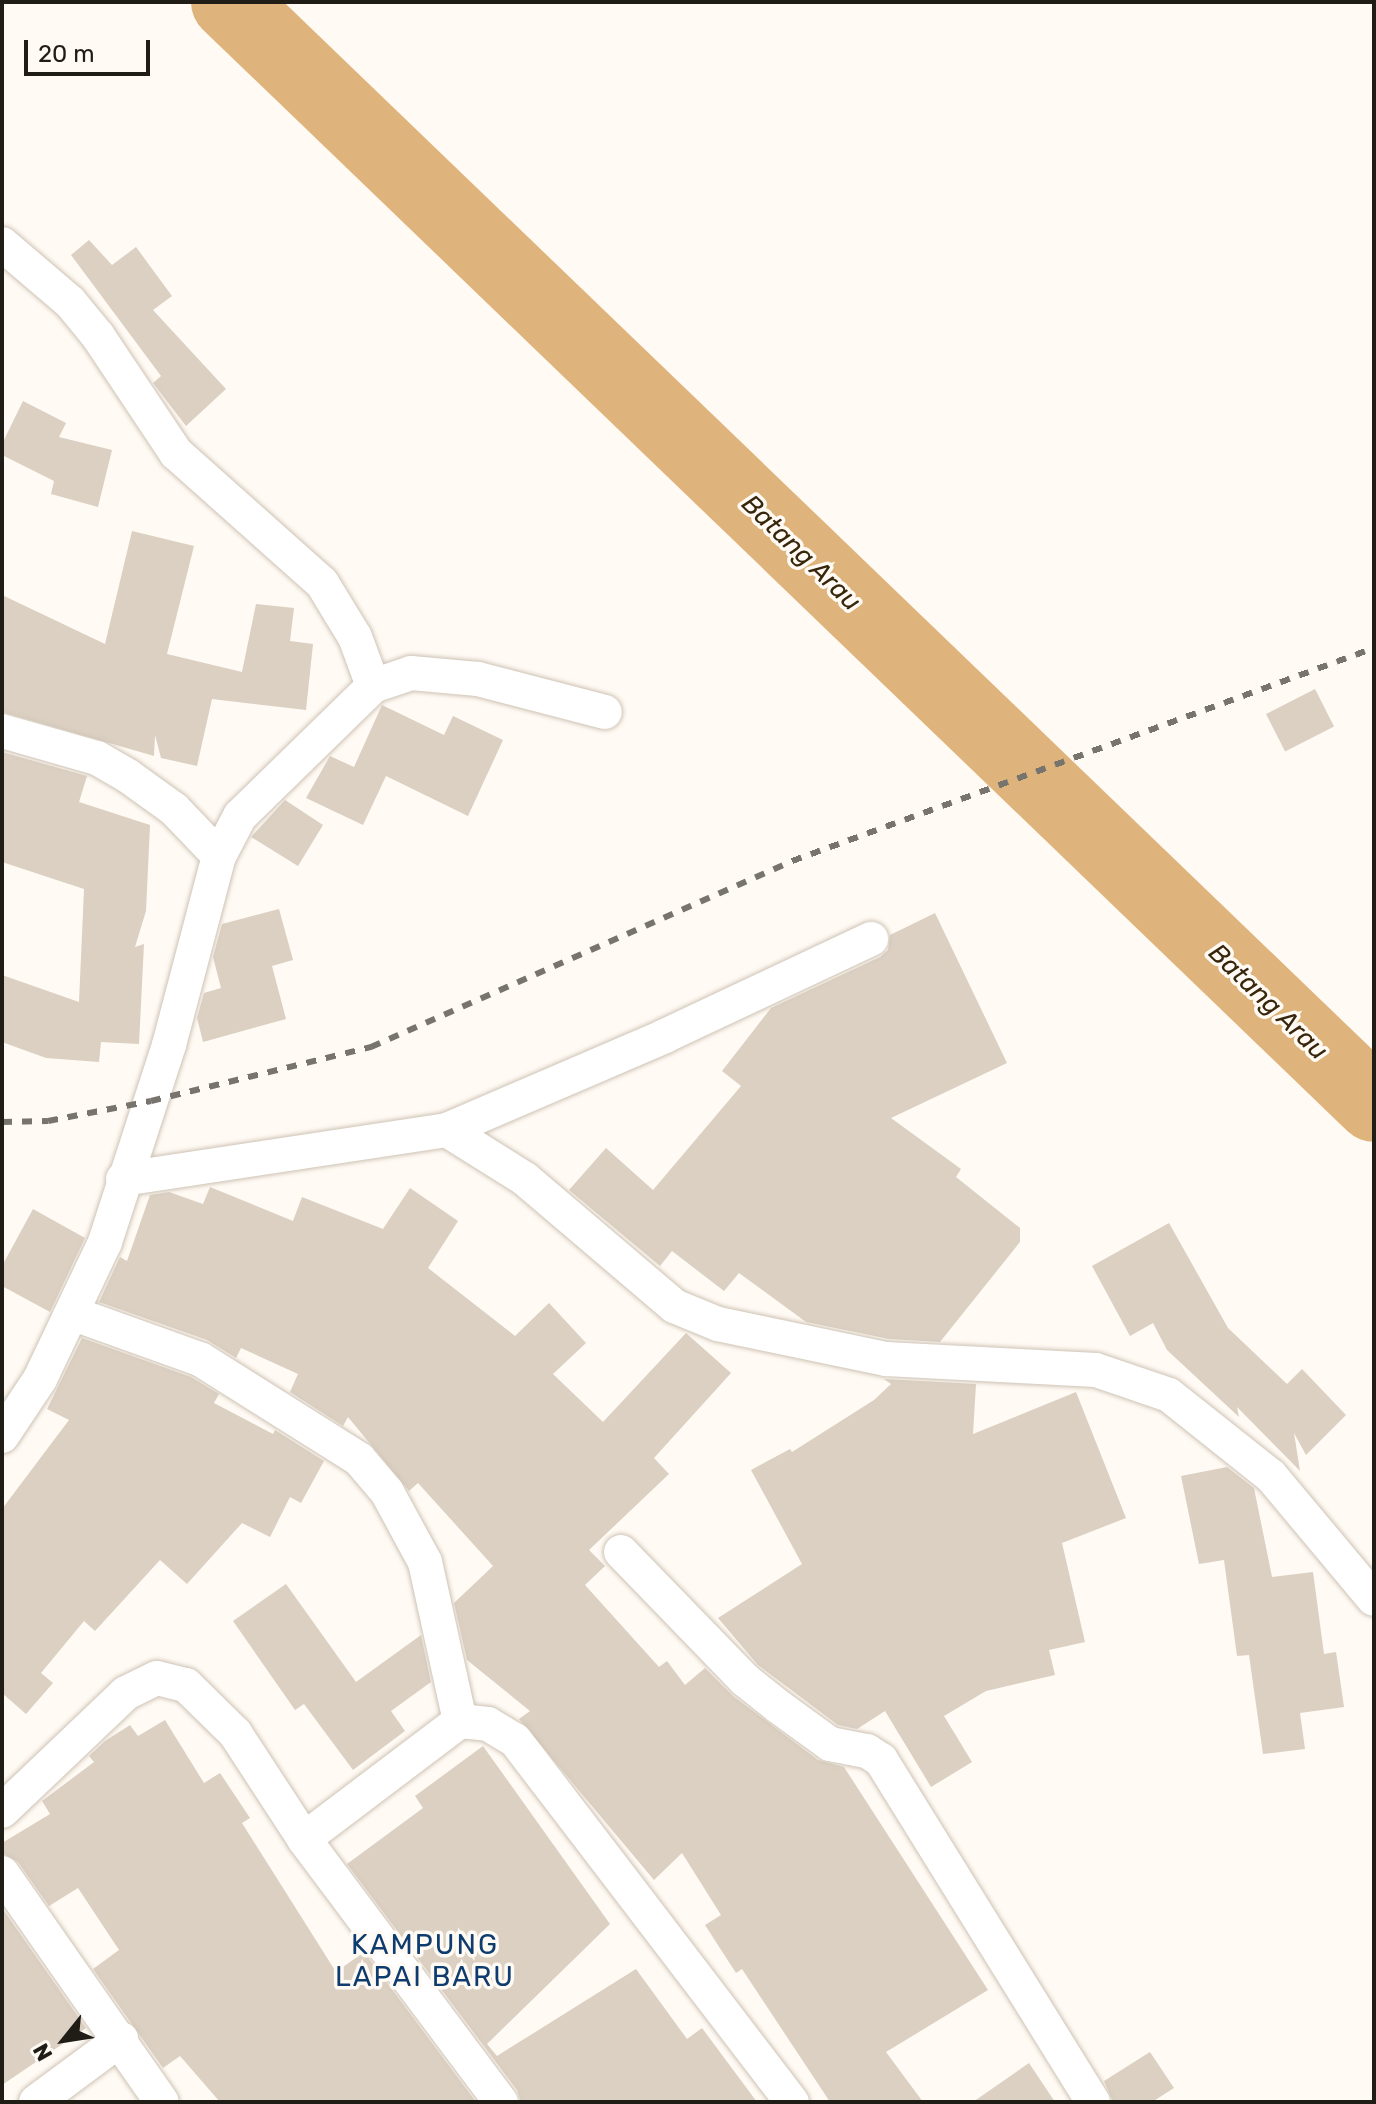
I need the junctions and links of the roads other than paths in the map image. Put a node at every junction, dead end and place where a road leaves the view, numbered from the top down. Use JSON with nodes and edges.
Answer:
{"nodes":[{"id":1,"x":2,"y":244,"type":"edge"},
{"id":2,"x":373,"y":686,"type":"junction"},
{"id":3,"x":605,"y":712,"type":"dead end"},
{"id":4,"x":2,"y":731,"type":"edge"},
{"id":5,"x":219,"y":856,"type":"junction"},
{"id":6,"x":871,"y":939,"type":"dead end"},
{"id":7,"x":447,"y":1130,"type":"junction"},
{"id":8,"x":123,"y":1179,"type":"junction"},
{"id":9,"x":74,"y":1314,"type":"junction"},
{"id":10,"x":2,"y":1436,"type":"edge"},
{"id":11,"x":621,"y":1552,"type":"dead end"},
{"id":12,"x":1374,"y":1599,"type":"edge"},
{"id":13,"x":460,"y":1721,"type":"junction"},
{"id":14,"x":2,"y":1811,"type":"edge"},
{"id":15,"x":304,"y":1839,"type":"junction"},
{"id":16,"x":2,"y":1873,"type":"edge"},
{"id":17,"x":121,"y":2039,"type":"junction"},
{"id":18,"x":36,"y":2102,"type":"edge"},
{"id":19,"x":162,"y":2102,"type":"edge"},
{"id":20,"x":501,"y":2102,"type":"edge"},
{"id":21,"x":792,"y":2102,"type":"edge"},
{"id":22,"x":1093,"y":2102,"type":"edge"}],
"edges":[{"from":1,"to":2,"type":"street"},
{"from":2,"to":3,"type":"street"},
{"from":2,"to":5,"type":"street"},
{"from":4,"to":5,"type":"street"},
{"from":5,"to":8,"type":"street"},
{"from":6,"to":7,"type":"street"},
{"from":7,"to":8,"type":"street"},
{"from":7,"to":12,"type":"street"},
{"from":8,"to":9,"type":"street"},
{"from":9,"to":10,"type":"street"},
{"from":9,"to":13,"type":"street"},
{"from":11,"to":22,"type":"street"},
{"from":13,"to":15,"type":"street"},
{"from":13,"to":21,"type":"street"},
{"from":14,"to":15,"type":"street"},
{"from":15,"to":20,"type":"street"},
{"from":16,"to":17,"type":"street"},
{"from":17,"to":18,"type":"street"},
{"from":17,"to":19,"type":"street"}]}
